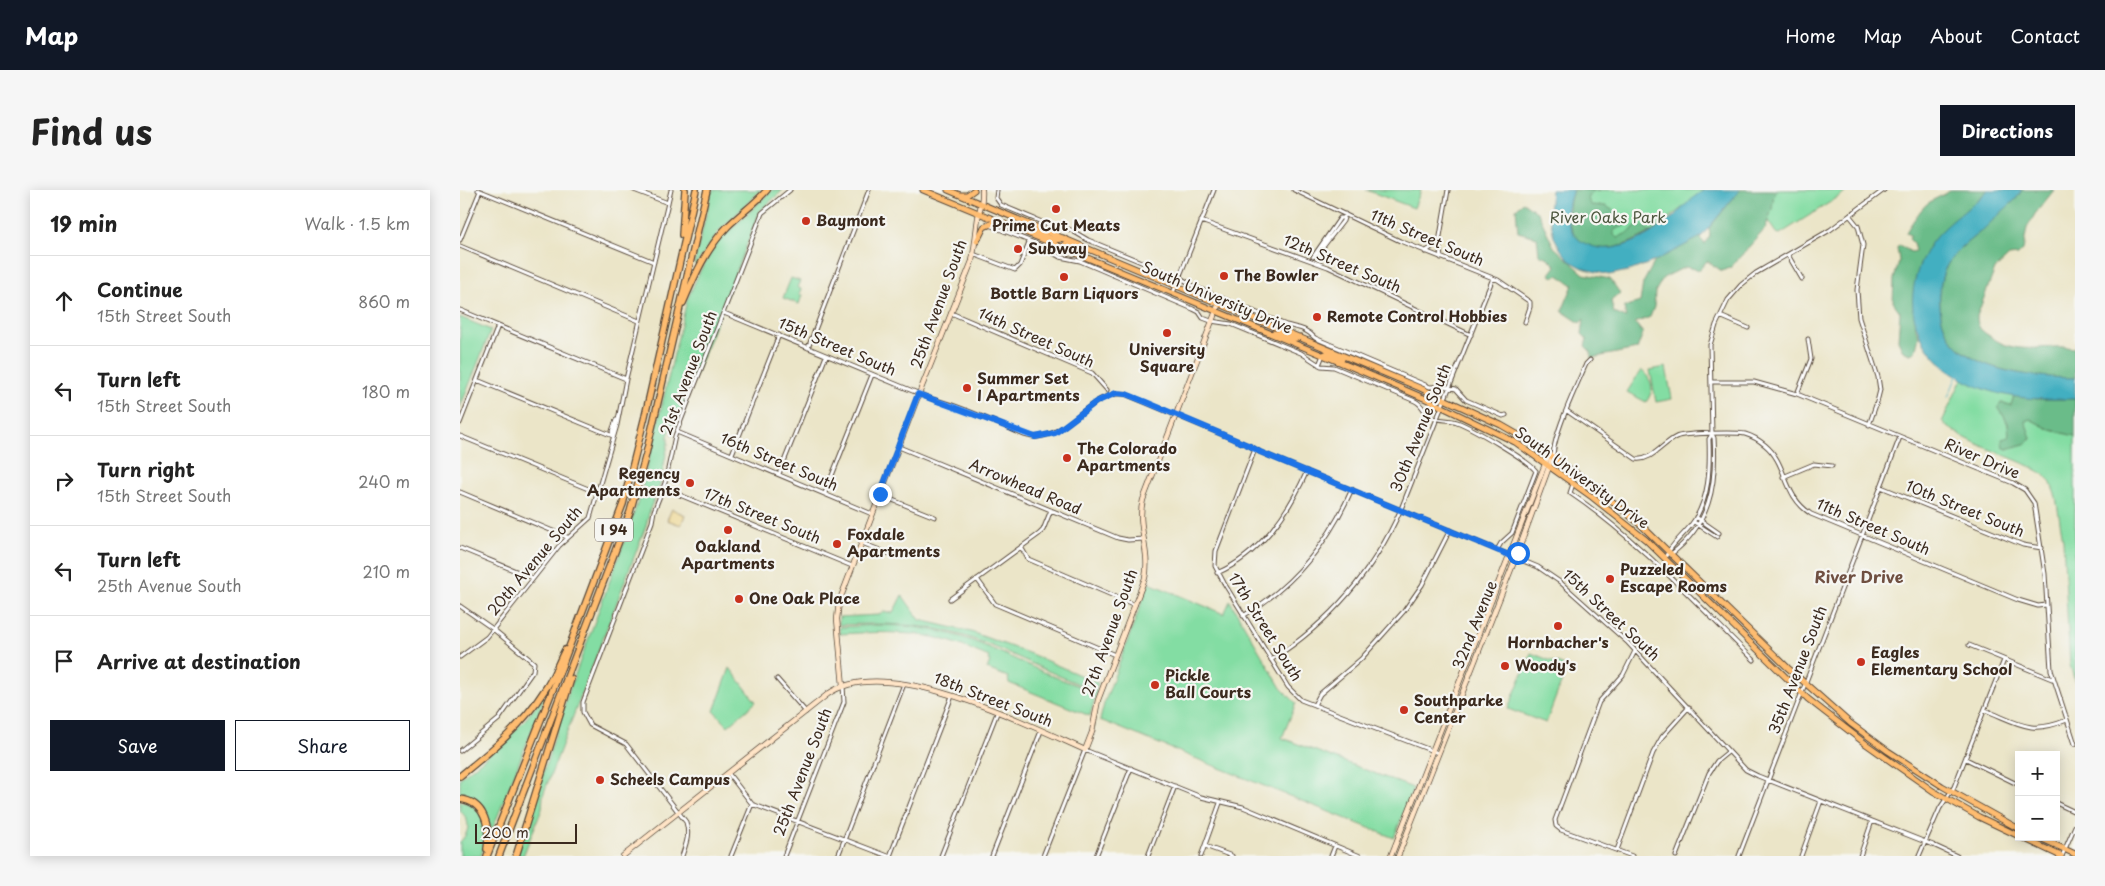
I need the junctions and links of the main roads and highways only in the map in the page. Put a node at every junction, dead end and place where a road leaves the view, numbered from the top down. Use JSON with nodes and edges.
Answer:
{"nodes":[{"id":1,"x":685,"y":190,"type":"edge"},
{"id":2,"x":696,"y":190,"type":"edge"},
{"id":3,"x":707,"y":190,"type":"edge"},
{"id":4,"x":767,"y":190,"type":"edge"},
{"id":5,"x":923,"y":190,"type":"edge"},
{"id":6,"x":948,"y":190,"type":"edge"},
{"id":7,"x":974,"y":190,"type":"edge"},
{"id":8,"x":959,"y":195,"type":"junction"},
{"id":9,"x":998,"y":221,"type":"junction"},
{"id":10,"x":1027,"y":232,"type":"junction"},
{"id":11,"x":1063,"y":238,"type":"junction"},
{"id":12,"x":977,"y":241,"type":"road end"},
{"id":13,"x":1064,"y":247,"type":"junction"},
{"id":14,"x":1094,"y":251,"type":"junction"},
{"id":15,"x":678,"y":262,"type":"junction"},
{"id":16,"x":678,"y":314,"type":"junction"},
{"id":17,"x":1270,"y":333,"type":"junction"},
{"id":18,"x":1300,"y":337,"type":"junction"},
{"id":19,"x":1323,"y":356,"type":"junction"},
{"id":20,"x":1357,"y":361,"type":"junction"},
{"id":21,"x":582,"y":616,"type":"junction"},
{"id":22,"x":585,"y":633,"type":"junction"},
{"id":23,"x":460,"y":776,"type":"edge"},
{"id":24,"x":460,"y":799,"type":"edge"},
{"id":25,"x":2015,"y":826,"type":"edge"},
{"id":26,"x":2015,"y":834,"type":"edge"},
{"id":27,"x":2029,"y":841,"type":"edge"},
{"id":28,"x":2047,"y":841,"type":"edge"},
{"id":29,"x":2075,"y":854,"type":"edge"},
{"id":30,"x":487,"y":856,"type":"edge"},
{"id":31,"x":499,"y":856,"type":"edge"},
{"id":32,"x":516,"y":856,"type":"edge"},
{"id":33,"x":2062,"y":856,"type":"edge"}],
"edges":[{"from":1,"to":15,"type":"highway"},
{"from":2,"to":15,"type":"highway","number":"I 94"},
{"from":3,"to":16,"type":"highway","number":"I 94"},
{"from":4,"to":16,"type":"highway"},
{"from":5,"to":9,"type":"main road","name":"South University Drive"},
{"from":6,"to":8,"type":"main road","name":"South University Drive"},
{"from":7,"to":8,"type":"main road"},
{"from":8,"to":11,"type":"main road","name":"South University Drive"},
{"from":9,"to":10,"type":"main road","name":"South University Drive"},
{"from":9,"to":12,"type":"main road"},
{"from":10,"to":11,"type":"main road"},
{"from":10,"to":13,"type":"main road","name":"South University Drive"},
{"from":11,"to":14,"type":"main road","name":"South University Drive"},
{"from":13,"to":14,"type":"main road"},
{"from":13,"to":17,"type":"main road","name":"South University Drive"},
{"from":14,"to":18,"type":"main road","name":"South University Drive"},
{"from":15,"to":21,"type":"highway","number":"I 94"},
{"from":16,"to":22,"type":"highway","number":"I 94"},
{"from":17,"to":18,"type":"main road"},
{"from":17,"to":19,"type":"main road","name":"South University Drive"},
{"from":18,"to":20,"type":"main road","name":"South University Drive"},
{"from":19,"to":20,"type":"main road"},
{"from":19,"to":26,"type":"main road","name":"South University Drive"},
{"from":20,"to":25,"type":"main road","name":"South University Drive"},
{"from":21,"to":23,"type":"highway"},
{"from":21,"to":30,"type":"highway","number":"I 94"},
{"from":22,"to":31,"type":"highway","number":"I 94"},
{"from":22,"to":32,"type":"highway"},
{"from":24,"to":30,"type":"highway"},
{"from":27,"to":33,"type":"main road","name":"South University Drive"},
{"from":28,"to":29,"type":"main road"}]}
